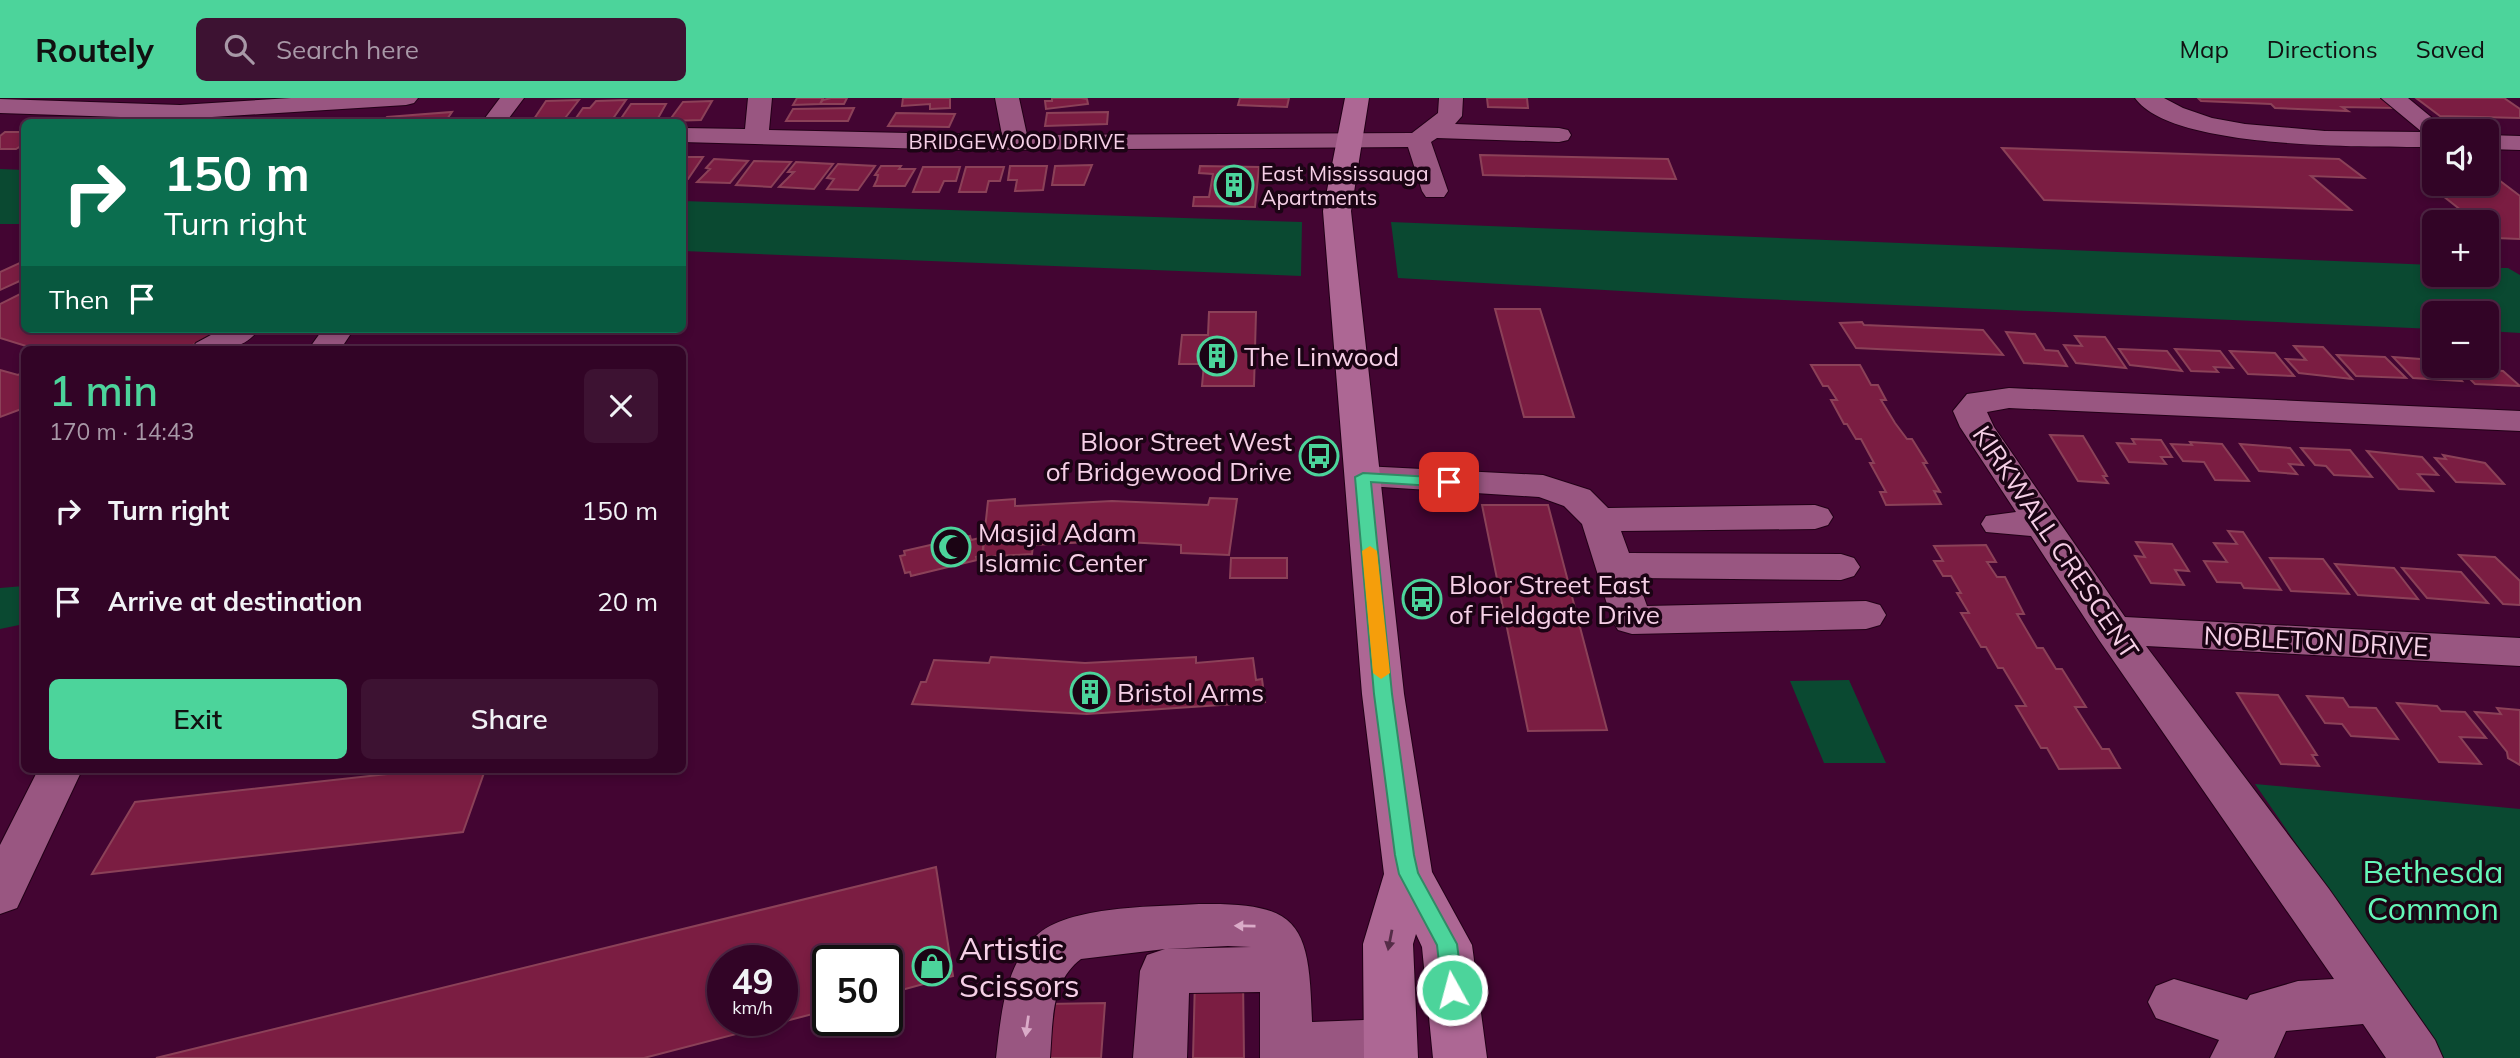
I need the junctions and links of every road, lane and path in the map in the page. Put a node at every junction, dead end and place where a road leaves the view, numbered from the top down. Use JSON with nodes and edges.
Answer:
{"nodes":[{"id":1,"x":178,"y":98,"type":"edge"},
{"id":2,"x":406,"y":98,"type":"edge"},
{"id":3,"x":512,"y":98,"type":"edge"},
{"id":4,"x":760,"y":98,"type":"edge"},
{"id":5,"x":1007,"y":98,"type":"edge"},
{"id":6,"x":1357,"y":98,"type":"edge"},
{"id":7,"x":1451,"y":98,"type":"edge"},
{"id":8,"x":2147,"y":98,"type":"edge"},
{"id":9,"x":2194,"y":98,"type":"edge"},
{"id":10,"x":2393,"y":98,"type":"edge"},
{"id":11,"x":0,"y":106,"type":"edge"},
{"id":12,"x":157,"y":112,"type":"junction"},
{"id":13,"x":496,"y":119,"type":"edge"},
{"id":14,"x":2422,"y":123,"type":"edge"},
{"id":15,"x":2422,"y":130,"type":"edge"},
{"id":16,"x":2422,"y":131,"type":"edge"},
{"id":17,"x":686,"y":135,"type":"edge"},
{"id":18,"x":1559,"y":135,"type":"dead end"},
{"id":19,"x":1415,"y":136,"type":"junction"},
{"id":20,"x":756,"y":137,"type":"junction"},
{"id":21,"x":1359,"y":139,"type":"junction"},
{"id":22,"x":1016,"y":143,"type":"junction"},
{"id":23,"x":2499,"y":143,"type":"edge"},
{"id":24,"x":2520,"y":144,"type":"edge"},
{"id":25,"x":1435,"y":191,"type":"dead end"},
{"id":26,"x":237,"y":333,"type":"edge"},
{"id":27,"x":214,"y":346,"type":"edge"},
{"id":28,"x":2520,"y":421,"type":"edge"},
{"id":29,"x":1363,"y":477,"type":"junction"},
{"id":30,"x":1815,"y":517,"type":"dead end"},
{"id":31,"x":1599,"y":520,"type":"junction"},
{"id":32,"x":1999,"y":524,"type":"dead end"},
{"id":33,"x":2042,"y":524,"type":"junction"},
{"id":34,"x":1614,"y":565,"type":"junction"},
{"id":35,"x":1841,"y":567,"type":"dead end"},
{"id":36,"x":1866,"y":615,"type":"dead end"},
{"id":37,"x":2113,"y":630,"type":"junction"},
{"id":38,"x":2520,"y":652,"type":"edge"},
{"id":39,"x":59,"y":773,"type":"edge"},
{"id":40,"x":1408,"y":874,"type":"junction"},
{"id":41,"x":0,"y":894,"type":"edge"},
{"id":42,"x":1285,"y":969,"type":"junction"},
{"id":43,"x":2377,"y":1000,"type":"junction"},
{"id":44,"x":2174,"y":1002,"type":"dead end"},
{"id":45,"x":2248,"y":1043,"type":"edge"},
{"id":46,"x":1391,"y":1051,"type":"edge"},
{"id":47,"x":1287,"y":1053,"type":"edge"},
{"id":48,"x":1023,"y":1058,"type":"edge"},
{"id":49,"x":1160,"y":1058,"type":"edge"},
{"id":50,"x":1460,"y":1058,"type":"edge"},
{"id":51,"x":2416,"y":1058,"type":"edge"}],
"edges":[{"from":1,"to":12,"type":"street"},
{"from":2,"to":12,"type":"street"},
{"from":3,"to":13,"type":"street"},
{"from":4,"to":20,"type":"street"},
{"from":5,"to":22,"type":"street"},
{"from":6,"to":21,"type":"main road"},
{"from":7,"to":19,"type":"street"},
{"from":8,"to":16,"type":"street"},
{"from":9,"to":15,"type":"street"},
{"from":10,"to":14,"type":"street"},
{"from":11,"to":12,"type":"street"},
{"from":17,"to":20,"type":"street","name":"BRIDGEWOOD DRIVE"},
{"from":18,"to":19,"type":"street","name":"BRIDGEWOOD DRIVE"},
{"from":19,"to":21,"type":"street","name":"BRIDGEWOOD DRIVE"},
{"from":19,"to":25,"type":"street"},
{"from":20,"to":22,"type":"street","name":"BRIDGEWOOD DRIVE"},
{"from":21,"to":22,"type":"street","name":"BRIDGEWOOD DRIVE"},
{"from":21,"to":29,"type":"main road"},
{"from":23,"to":24,"type":"street"},
{"from":26,"to":27,"type":"street"},
{"from":28,"to":33,"type":"street","name":"KIRKWALL CRESCENT"},
{"from":29,"to":31,"type":"street"},
{"from":29,"to":40,"type":"main road"},
{"from":30,"to":31,"type":"street"},
{"from":31,"to":34,"type":"street"},
{"from":32,"to":33,"type":"street"},
{"from":33,"to":37,"type":"street","name":"KIRKWALL CRESCENT"},
{"from":34,"to":35,"type":"street"},
{"from":34,"to":36,"type":"street"},
{"from":37,"to":38,"type":"street","name":"NOBLETON DRIVE"},
{"from":37,"to":43,"type":"street","name":"KIRKWALL CRESCENT"},
{"from":39,"to":41,"type":"street"},
{"from":40,"to":46,"type":"main road","one_way":true},
{"from":40,"to":50,"type":"main road"},
{"from":42,"to":47,"type":"street"},
{"from":42,"to":48,"type":"street","one_way":true},
{"from":42,"to":49,"type":"street"},
{"from":43,"to":45,"type":"street"},
{"from":43,"to":51,"type":"street","name":"KIRKWALL CRESCENT"},
{"from":44,"to":45,"type":"street"},
{"from":46,"to":47,"type":"street"}]}
